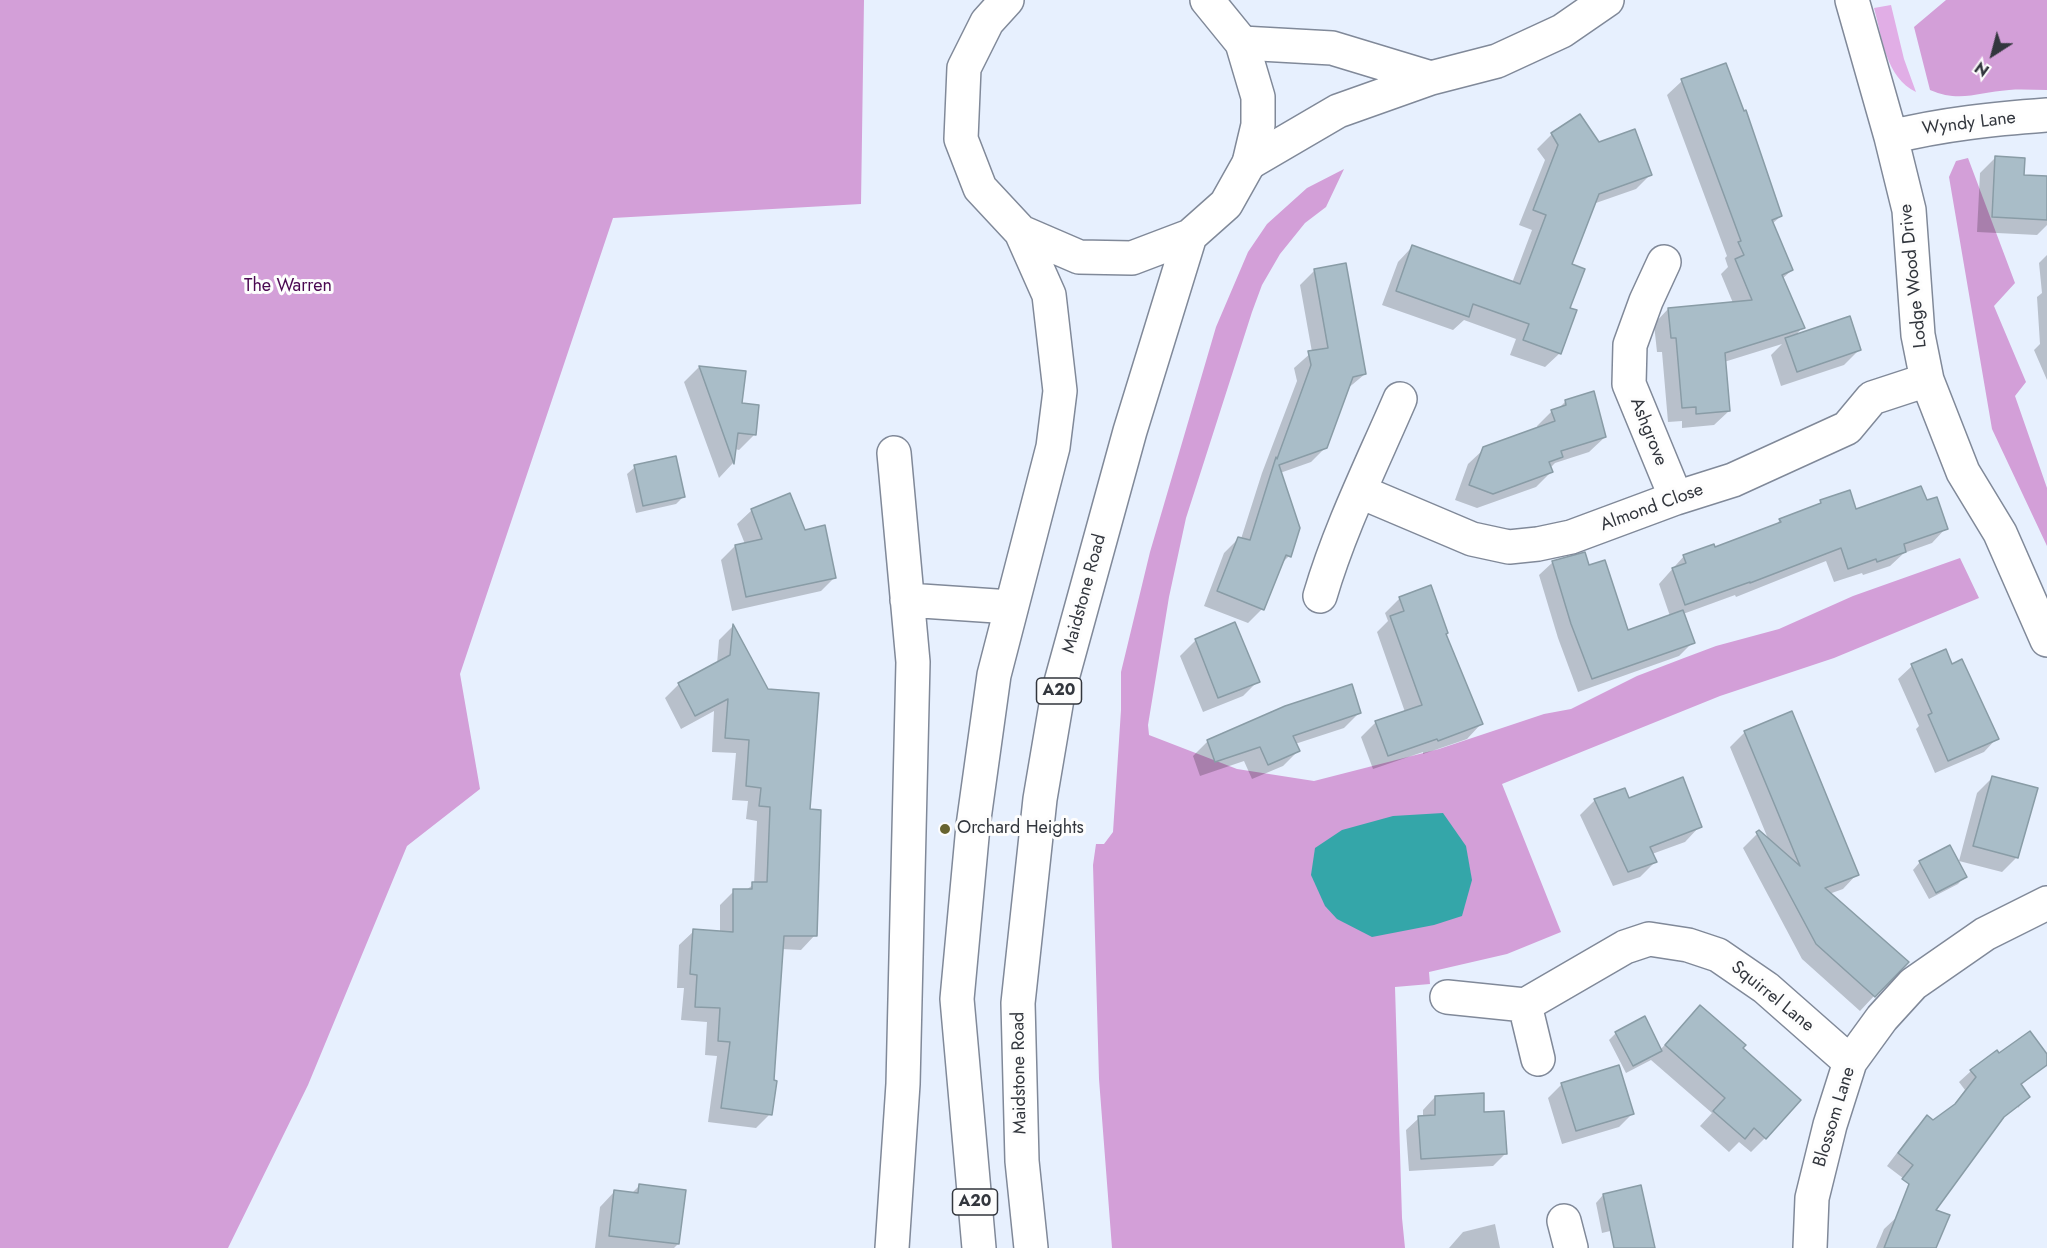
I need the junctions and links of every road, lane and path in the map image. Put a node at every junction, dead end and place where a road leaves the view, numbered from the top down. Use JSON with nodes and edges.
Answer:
{"nodes":[{"id":1,"x":1007,"y":0,"type":"edge"},
{"id":2,"x":1207,"y":0,"type":"edge"},
{"id":3,"x":1607,"y":0,"type":"edge"},
{"id":4,"x":1852,"y":0,"type":"edge"},
{"id":5,"x":1242,"y":43,"type":"junction"},
{"id":6,"x":1431,"y":78,"type":"junction"},
{"id":7,"x":2047,"y":115,"type":"edge"},
{"id":8,"x":1891,"y":137,"type":"junction"},
{"id":9,"x":1249,"y":163,"type":"junction"},
{"id":10,"x":1022,"y":232,"type":"junction"},
{"id":11,"x":1190,"y":236,"type":"junction"},
{"id":12,"x":1664,"y":262,"type":"dead end"},
{"id":13,"x":1928,"y":380,"type":"junction"},
{"id":14,"x":1401,"y":399,"type":"dead end"},
{"id":15,"x":894,"y":453,"type":"dead end"},
{"id":16,"x":1360,"y":492,"type":"junction"},
{"id":17,"x":1676,"y":498,"type":"junction"},
{"id":18,"x":1320,"y":596,"type":"dead end"},
{"id":19,"x":907,"y":600,"type":"junction"},
{"id":20,"x":1011,"y":607,"type":"junction"},
{"id":21,"x":2047,"y":640,"type":"edge"},
{"id":22,"x":2047,"y":903,"type":"edge"},
{"id":23,"x":1447,"y":997,"type":"dead end"},
{"id":24,"x":1525,"y":1005,"type":"junction"},
{"id":25,"x":1538,"y":1059,"type":"dead end"},
{"id":26,"x":1850,"y":1062,"type":"junction"},
{"id":27,"x":892,"y":1248,"type":"edge"},
{"id":28,"x":979,"y":1248,"type":"edge"},
{"id":29,"x":1031,"y":1248,"type":"edge"},
{"id":30,"x":1810,"y":1248,"type":"edge"}],
"edges":[{"from":1,"to":10,"type":"street"},
{"from":2,"to":5,"type":"street"},
{"from":3,"to":6,"type":"street"},
{"from":4,"to":8,"type":"street","name":"Lodge Wood Drive"},
{"from":5,"to":6,"type":"street"},
{"from":5,"to":9,"type":"street"},
{"from":6,"to":9,"type":"street"},
{"from":7,"to":8,"type":"street","name":"Wyndy Lane"},
{"from":8,"to":13,"type":"street","name":"Lodge Wood Drive"},
{"from":9,"to":11,"type":"street"},
{"from":10,"to":11,"type":"street"},
{"from":10,"to":20,"type":"street","number":"A20"},
{"from":11,"to":29,"type":"street","name":"Maidstone Road","number":"A20"},
{"from":12,"to":17,"type":"street","name":"Ashgrove"},
{"from":13,"to":17,"type":"street","name":"Almond Close"},
{"from":13,"to":21,"type":"street","name":"Lodge Wood Drive"},
{"from":14,"to":16,"type":"street"},
{"from":15,"to":19,"type":"street"},
{"from":16,"to":17,"type":"street","name":"Almond Close"},
{"from":16,"to":18,"type":"street"},
{"from":19,"to":20,"type":"street"},
{"from":19,"to":27,"type":"street"},
{"from":20,"to":28,"type":"street","number":"A20"},
{"from":22,"to":26,"type":"street","name":"Blossom Lane"},
{"from":23,"to":24,"type":"street"},
{"from":24,"to":25,"type":"street"},
{"from":24,"to":26,"type":"street","name":"Squirrel Lane"},
{"from":26,"to":30,"type":"street","name":"Blossom Lane"}]}
